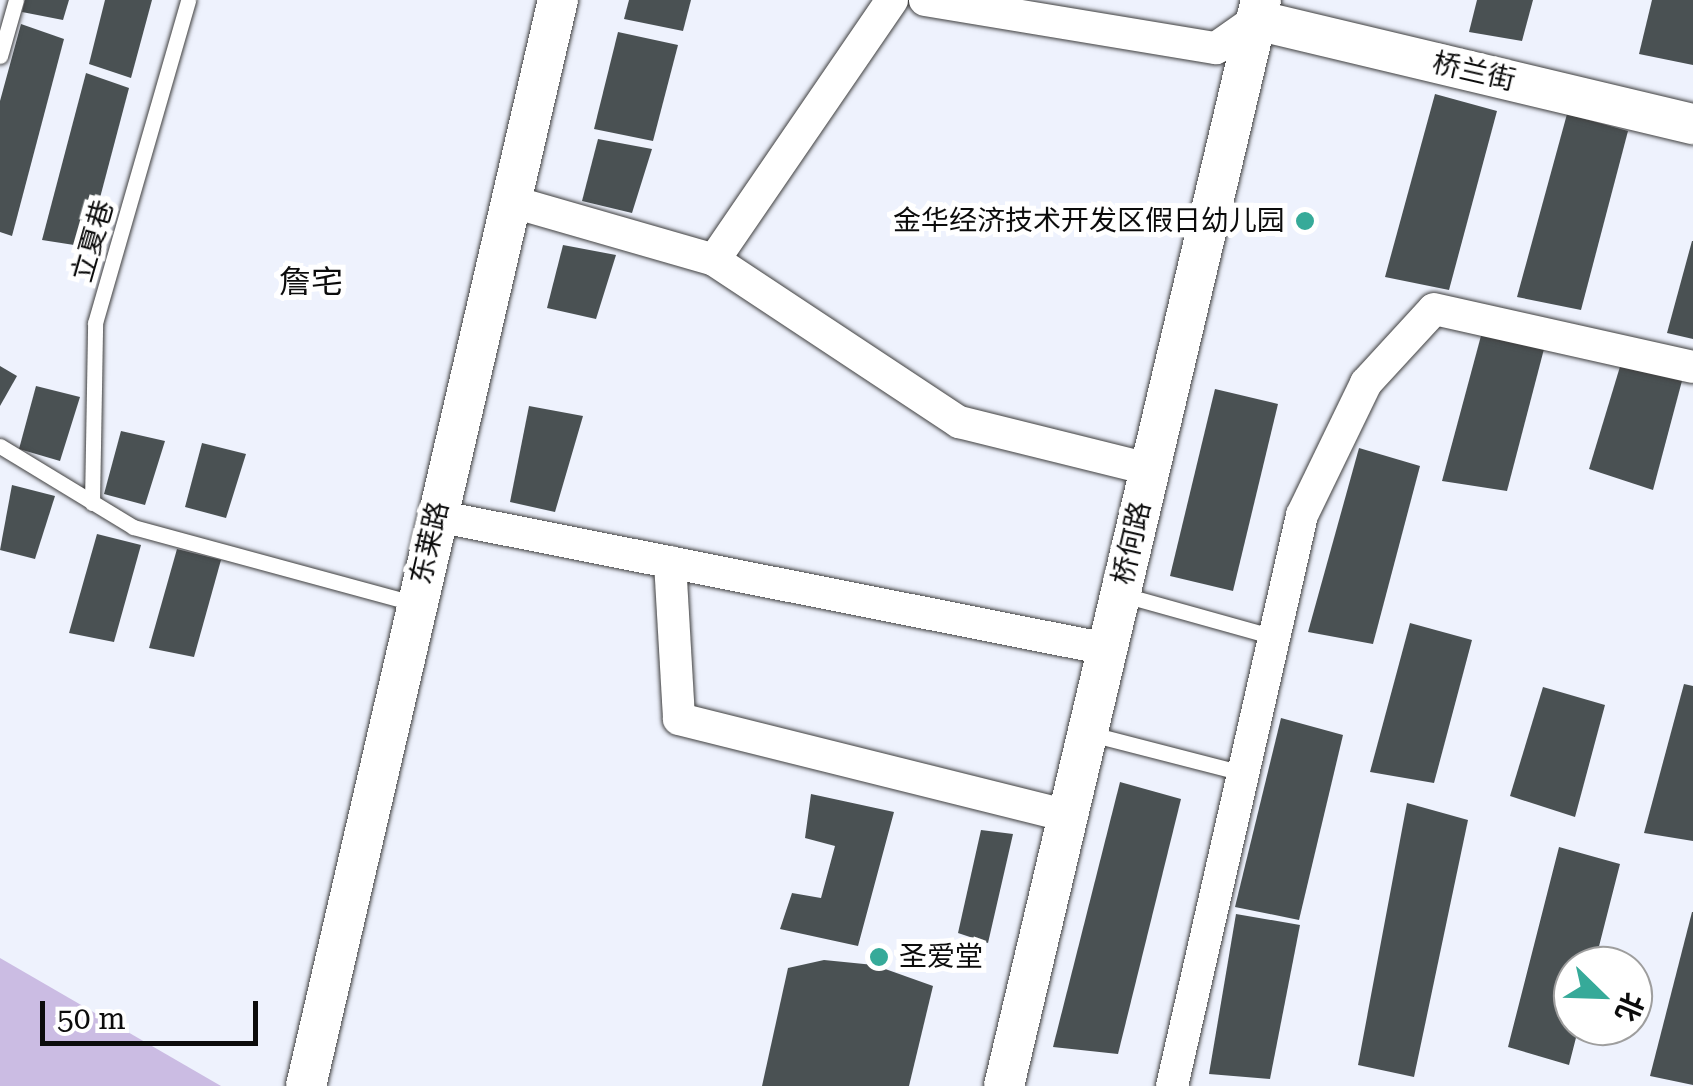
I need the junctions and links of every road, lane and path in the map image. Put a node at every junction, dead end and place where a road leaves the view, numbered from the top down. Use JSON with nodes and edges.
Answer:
{"nodes":[{"id":1,"x":16,"y":0,"type":"edge"},
{"id":2,"x":188,"y":0,"type":"edge"},
{"id":3,"x":558,"y":0,"type":"edge"},
{"id":4,"x":892,"y":0,"type":"edge"},
{"id":5,"x":924,"y":0,"type":"edge"},
{"id":6,"x":1003,"y":6,"type":"edge"},
{"id":7,"x":1258,"y":10,"type":"edge"},
{"id":8,"x":0,"y":56,"type":"edge"},
{"id":9,"x":1693,"y":124,"type":"edge"},
{"id":10,"x":510,"y":201,"type":"junction"},
{"id":11,"x":714,"y":260,"type":"junction"},
{"id":12,"x":1693,"y":367,"type":"edge"},
{"id":13,"x":0,"y":446,"type":"edge"},
{"id":14,"x":1149,"y":469,"type":"junction"},
{"id":15,"x":92,"y":503,"type":"junction"},
{"id":16,"x":437,"y":516,"type":"junction"},
{"id":17,"x":670,"y":562,"type":"junction"},
{"id":18,"x":1120,"y":594,"type":"junction"},
{"id":19,"x":416,"y":604,"type":"junction"},
{"id":20,"x":1274,"y":637,"type":"junction"},
{"id":21,"x":1107,"y":648,"type":"junction"},
{"id":22,"x":1087,"y":734,"type":"junction"},
{"id":23,"x":1243,"y":773,"type":"junction"},
{"id":24,"x":1068,"y":816,"type":"junction"},
{"id":25,"x":306,"y":1086,"type":"edge"},
{"id":26,"x":1004,"y":1086,"type":"edge"},
{"id":27,"x":1172,"y":1086,"type":"edge"}],
"edges":[{"from":1,"to":8,"type":"lane"},
{"from":2,"to":15,"type":"lane","name":"立夏巷"},
{"from":3,"to":10,"type":"street","name":"东莱路"},
{"from":4,"to":11,"type":"street"},
{"from":5,"to":6,"type":"street"},
{"from":6,"to":7,"type":"street"},
{"from":7,"to":9,"type":"street","name":"桥兰街"},
{"from":7,"to":14,"type":"street","name":"桥何路"},
{"from":10,"to":11,"type":"street"},
{"from":10,"to":16,"type":"street","name":"东莱路"},
{"from":11,"to":14,"type":"street"},
{"from":12,"to":20,"type":"street"},
{"from":13,"to":15,"type":"lane"},
{"from":14,"to":18,"type":"street","name":"桥何路"},
{"from":15,"to":19,"type":"lane"},
{"from":16,"to":17,"type":"street"},
{"from":16,"to":19,"type":"street","name":"东莱路"},
{"from":17,"to":21,"type":"street"},
{"from":17,"to":24,"type":"street"},
{"from":18,"to":20,"type":"lane"},
{"from":18,"to":21,"type":"street","name":"桥何路"},
{"from":19,"to":25,"type":"street","name":"东莱路"},
{"from":20,"to":23,"type":"street"},
{"from":21,"to":22,"type":"street","name":"桥何路"},
{"from":22,"to":23,"type":"lane"},
{"from":22,"to":24,"type":"street","name":"桥何路"},
{"from":23,"to":27,"type":"street"},
{"from":24,"to":26,"type":"street","name":"桥何路"}]}
